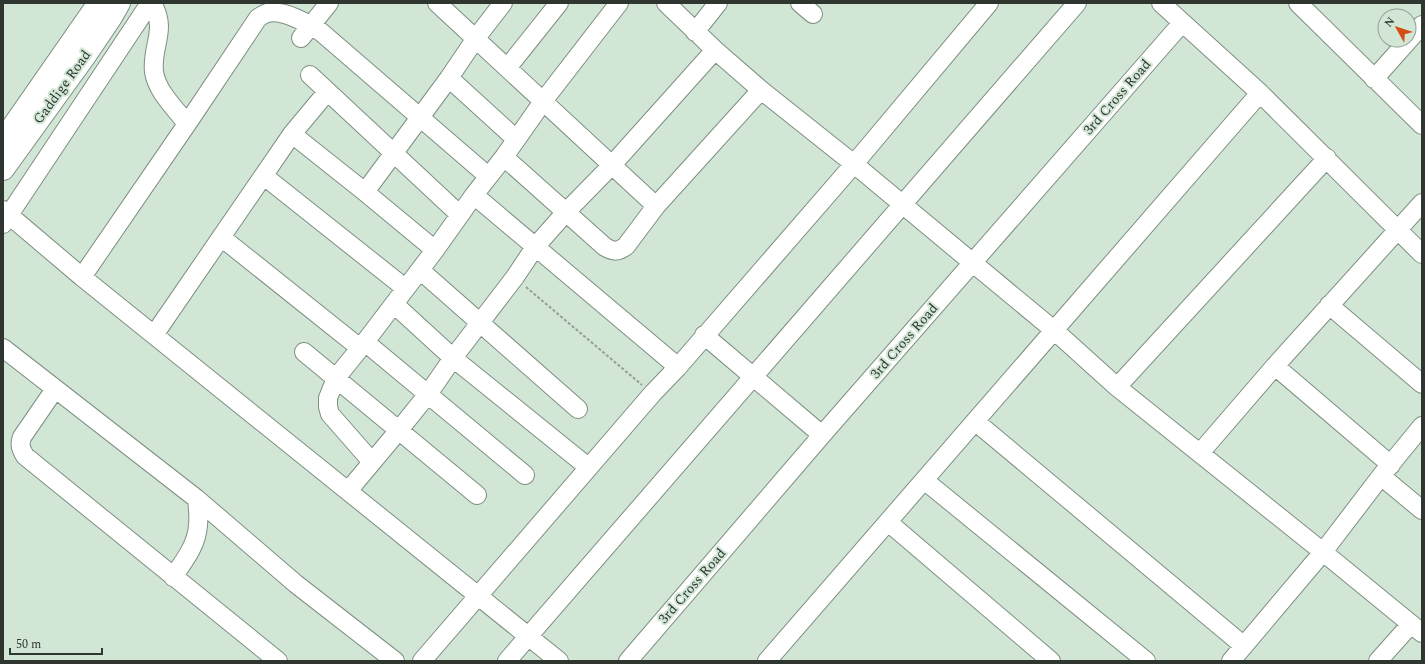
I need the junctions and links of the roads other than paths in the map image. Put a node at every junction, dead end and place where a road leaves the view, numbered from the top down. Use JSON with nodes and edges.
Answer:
{"nodes":[{"id":1,"x":100,"y":3,"type":"edge"},
{"id":2,"x":119,"y":3,"type":"edge"},
{"id":3,"x":151,"y":3,"type":"edge"},
{"id":4,"x":329,"y":3,"type":"edge"},
{"id":5,"x":504,"y":3,"type":"edge"},
{"id":6,"x":559,"y":3,"type":"edge"},
{"id":7,"x":619,"y":3,"type":"edge"},
{"id":8,"x":666,"y":3,"type":"edge"},
{"id":9,"x":718,"y":3,"type":"edge"},
{"id":10,"x":989,"y":3,"type":"edge"},
{"id":11,"x":1077,"y":3,"type":"edge"},
{"id":12,"x":1162,"y":3,"type":"edge"},
{"id":13,"x":1298,"y":3,"type":"edge"},
{"id":14,"x":441,"y":4,"type":"edge"},
{"id":15,"x":1182,"y":23,"type":"junction"},
{"id":16,"x":1421,"y":30,"type":"edge"},
{"id":17,"x":306,"y":32,"type":"junction"},
{"id":18,"x":695,"y":32,"type":"junction"},
{"id":19,"x":476,"y":38,"type":"junction"},
{"id":20,"x":715,"y":50,"type":"junction"},
{"id":21,"x":508,"y":67,"type":"junction"},
{"id":22,"x":310,"y":75,"type":"dead end"},
{"id":23,"x":449,"y":78,"type":"junction"},
{"id":24,"x":1374,"y":79,"type":"junction"},
{"id":25,"x":761,"y":90,"type":"junction"},
{"id":26,"x":327,"y":92,"type":"junction"},
{"id":27,"x":1260,"y":93,"type":"junction"},
{"id":28,"x":544,"y":100,"type":"junction"},
{"id":29,"x":419,"y":117,"type":"junction"},
{"id":30,"x":187,"y":124,"type":"junction"},
{"id":31,"x":1422,"y":125,"type":"edge"},
{"id":32,"x":292,"y":134,"type":"junction"},
{"id":33,"x":516,"y":139,"type":"junction"},
{"id":34,"x":3,"y":141,"type":"edge"},
{"id":35,"x":393,"y":152,"type":"junction"},
{"id":36,"x":504,"y":157,"type":"junction"},
{"id":37,"x":1327,"y":158,"type":"junction"},
{"id":38,"x":854,"y":164,"type":"junction"},
{"id":39,"x":612,"y":165,"type":"junction"},
{"id":40,"x":3,"y":169,"type":"edge"},
{"id":41,"x":264,"y":176,"type":"junction"},
{"id":42,"x":488,"y":176,"type":"junction"},
{"id":43,"x":364,"y":192,"type":"junction"},
{"id":44,"x":474,"y":195,"type":"junction"},
{"id":45,"x":1422,"y":203,"type":"edge"},
{"id":46,"x":903,"y":204,"type":"junction"},
{"id":47,"x":656,"y":206,"type":"junction"},
{"id":48,"x":566,"y":212,"type":"junction"},
{"id":49,"x":460,"y":215,"type":"junction"},
{"id":50,"x":5,"y":217,"type":"edge"},
{"id":51,"x":1397,"y":230,"type":"junction"},
{"id":52,"x":221,"y":237,"type":"junction"},
{"id":53,"x":535,"y":246,"type":"junction"},
{"id":54,"x":435,"y":250,"type":"junction"},
{"id":55,"x":1422,"y":254,"type":"edge"},
{"id":56,"x":973,"y":263,"type":"junction"},
{"id":57,"x":420,"y":270,"type":"junction"},
{"id":58,"x":82,"y":276,"type":"junction"},
{"id":59,"x":405,"y":288,"type":"junction"},
{"id":60,"x":394,"y":304,"type":"junction"},
{"id":61,"x":1329,"y":305,"type":"junction"},
{"id":62,"x":480,"y":322,"type":"junction"},
{"id":63,"x":1055,"y":331,"type":"junction"},
{"id":64,"x":154,"y":335,"type":"junction"},
{"id":65,"x":704,"y":335,"type":"junction"},
{"id":66,"x":363,"y":345,"type":"junction"},
{"id":67,"x":3,"y":348,"type":"edge"},
{"id":68,"x":304,"y":352,"type":"dead end"},
{"id":69,"x":453,"y":358,"type":"junction"},
{"id":70,"x":1275,"y":366,"type":"junction"},
{"id":71,"x":678,"y":367,"type":"junction"},
{"id":72,"x":754,"y":377,"type":"junction"},
{"id":73,"x":336,"y":378,"type":"junction"},
{"id":74,"x":1422,"y":384,"type":"edge"},
{"id":75,"x":1117,"y":386,"type":"junction"},
{"id":76,"x":55,"y":389,"type":"junction"},
{"id":77,"x":428,"y":394,"type":"junction"},
{"id":78,"x":578,"y":409,"type":"dead end"},
{"id":79,"x":976,"y":422,"type":"junction"},
{"id":80,"x":1422,"y":427,"type":"edge"},
{"id":81,"x":399,"y":430,"type":"junction"},
{"id":82,"x":822,"y":435,"type":"junction"},
{"id":83,"x":1200,"y":454,"type":"junction"},
{"id":84,"x":372,"y":462,"type":"junction"},
{"id":85,"x":588,"y":467,"type":"junction"},
{"id":86,"x":1386,"y":470,"type":"junction"},
{"id":87,"x":525,"y":475,"type":"dead end"},
{"id":88,"x":924,"y":480,"type":"junction"},
{"id":89,"x":348,"y":491,"type":"junction"},
{"id":90,"x":477,"y":495,"type":"dead end"},
{"id":91,"x":197,"y":499,"type":"junction"},
{"id":92,"x":1422,"y":510,"type":"edge"},
{"id":93,"x":888,"y":522,"type":"junction"},
{"id":94,"x":1323,"y":552,"type":"junction"},
{"id":95,"x":173,"y":577,"type":"junction"},
{"id":96,"x":478,"y":596,"type":"junction"},
{"id":97,"x":1416,"y":629,"type":"edge"},
{"id":98,"x":529,"y":635,"type":"junction"},
{"id":99,"x":1244,"y":646,"type":"junction"},
{"id":100,"x":278,"y":661,"type":"edge"},
{"id":101,"x":395,"y":661,"type":"edge"},
{"id":102,"x":422,"y":661,"type":"edge"},
{"id":103,"x":507,"y":661,"type":"edge"},
{"id":104,"x":559,"y":661,"type":"edge"},
{"id":105,"x":628,"y":661,"type":"edge"},
{"id":106,"x":767,"y":661,"type":"edge"},
{"id":107,"x":1051,"y":661,"type":"edge"},
{"id":108,"x":1146,"y":661,"type":"edge"},
{"id":109,"x":1231,"y":661,"type":"edge"},
{"id":110,"x":1378,"y":661,"type":"edge"}],
"edges":[{"from":1,"to":34,"type":"main road","name":"Gaddige Road"},
{"from":2,"to":40,"type":"main road","name":"Gaddige Road"},
{"from":3,"to":30,"type":"street"},
{"from":3,"to":50,"type":"street"},
{"from":4,"to":17,"type":"street"},
{"from":5,"to":19,"type":"street"},
{"from":6,"to":21,"type":"street"},
{"from":7,"to":28,"type":"street"},
{"from":8,"to":18,"type":"street"},
{"from":9,"to":18,"type":"street"},
{"from":10,"to":38,"type":"street"},
{"from":11,"to":46,"type":"street"},
{"from":12,"to":15,"type":"street"},
{"from":13,"to":24,"type":"street"},
{"from":14,"to":19,"type":"street"},
{"from":15,"to":27,"type":"street"},
{"from":15,"to":56,"type":"street","name":"3rd Cross Road"},
{"from":16,"to":24,"type":"street"},
{"from":17,"to":29,"type":"street"},
{"from":17,"to":30,"type":"street"},
{"from":18,"to":20,"type":"street"},
{"from":19,"to":21,"type":"street"},
{"from":19,"to":23,"type":"street"},
{"from":20,"to":25,"type":"street"},
{"from":20,"to":39,"type":"street"},
{"from":21,"to":28,"type":"street"},
{"from":22,"to":26,"type":"street"},
{"from":23,"to":29,"type":"street"},
{"from":23,"to":33,"type":"street"},
{"from":24,"to":31,"type":"street"},
{"from":25,"to":38,"type":"street"},
{"from":25,"to":47,"type":"street"},
{"from":26,"to":32,"type":"street"},
{"from":26,"to":35,"type":"street"},
{"from":27,"to":37,"type":"street"},
{"from":27,"to":63,"type":"street"},
{"from":28,"to":33,"type":"street"},
{"from":28,"to":39,"type":"street"},
{"from":29,"to":35,"type":"street"},
{"from":29,"to":42,"type":"street"},
{"from":30,"to":58,"type":"street"},
{"from":32,"to":41,"type":"street"},
{"from":32,"to":43,"type":"street"},
{"from":33,"to":36,"type":"street"},
{"from":35,"to":43,"type":"street"},
{"from":35,"to":49,"type":"street"},
{"from":36,"to":42,"type":"street"},
{"from":36,"to":48,"type":"street"},
{"from":37,"to":51,"type":"street"},
{"from":37,"to":75,"type":"street"},
{"from":38,"to":46,"type":"street"},
{"from":38,"to":65,"type":"street"},
{"from":39,"to":47,"type":"street"},
{"from":39,"to":48,"type":"street"},
{"from":41,"to":52,"type":"street"},
{"from":41,"to":59,"type":"street"},
{"from":42,"to":44,"type":"street"},
{"from":43,"to":54,"type":"street"},
{"from":44,"to":49,"type":"street"},
{"from":44,"to":53,"type":"street"},
{"from":45,"to":51,"type":"street"},
{"from":46,"to":56,"type":"street"},
{"from":46,"to":72,"type":"street"},
{"from":47,"to":48,"type":"street"},
{"from":48,"to":53,"type":"street"},
{"from":49,"to":54,"type":"street"},
{"from":50,"to":58,"type":"street"},
{"from":51,"to":55,"type":"street"},
{"from":51,"to":61,"type":"street"},
{"from":52,"to":64,"type":"street"},
{"from":52,"to":66,"type":"street"},
{"from":53,"to":62,"type":"street"},
{"from":53,"to":71,"type":"street"},
{"from":54,"to":57,"type":"street"},
{"from":56,"to":63,"type":"street"},
{"from":56,"to":82,"type":"street","name":"3rd Cross Road"},
{"from":57,"to":59,"type":"street"},
{"from":57,"to":62,"type":"street"},
{"from":58,"to":64,"type":"street"},
{"from":59,"to":60,"type":"street"},
{"from":60,"to":66,"type":"street"},
{"from":60,"to":69,"type":"street"},
{"from":61,"to":70,"type":"street"},
{"from":61,"to":74,"type":"street"},
{"from":62,"to":69,"type":"street"},
{"from":62,"to":78,"type":"street"},
{"from":63,"to":75,"type":"street"},
{"from":63,"to":79,"type":"street"},
{"from":64,"to":89,"type":"street"},
{"from":65,"to":71,"type":"street"},
{"from":65,"to":72,"type":"street"},
{"from":66,"to":73,"type":"street"},
{"from":66,"to":77,"type":"street"},
{"from":67,"to":76,"type":"street"},
{"from":68,"to":73,"type":"street"},
{"from":69,"to":77,"type":"street"},
{"from":69,"to":85,"type":"street"},
{"from":70,"to":83,"type":"street"},
{"from":70,"to":86,"type":"street"},
{"from":71,"to":85,"type":"street"},
{"from":72,"to":82,"type":"street"},
{"from":72,"to":98,"type":"street"},
{"from":73,"to":81,"type":"street"},
{"from":73,"to":84,"type":"street"},
{"from":75,"to":83,"type":"street"},
{"from":76,"to":91,"type":"street"},
{"from":76,"to":95,"type":"street"},
{"from":77,"to":81,"type":"street"},
{"from":77,"to":87,"type":"street"},
{"from":79,"to":88,"type":"street"},
{"from":79,"to":99,"type":"street"},
{"from":80,"to":86,"type":"street"},
{"from":81,"to":84,"type":"street"},
{"from":81,"to":90,"type":"street"},
{"from":82,"to":105,"type":"street","name":"3rd Cross Road"},
{"from":83,"to":94,"type":"street"},
{"from":84,"to":89,"type":"street"},
{"from":85,"to":96,"type":"street"},
{"from":86,"to":92,"type":"street"},
{"from":86,"to":94,"type":"street"},
{"from":88,"to":93,"type":"street"},
{"from":88,"to":108,"type":"street"},
{"from":89,"to":96,"type":"street"},
{"from":91,"to":95,"type":"street"},
{"from":91,"to":101,"type":"street"},
{"from":93,"to":106,"type":"street"},
{"from":93,"to":107,"type":"street"},
{"from":94,"to":97,"type":"street"},
{"from":94,"to":99,"type":"street"},
{"from":95,"to":100,"type":"street"},
{"from":96,"to":98,"type":"street"},
{"from":96,"to":102,"type":"street"},
{"from":97,"to":110,"type":"street"},
{"from":98,"to":103,"type":"street"},
{"from":98,"to":104,"type":"street"},
{"from":99,"to":109,"type":"street"}]}
